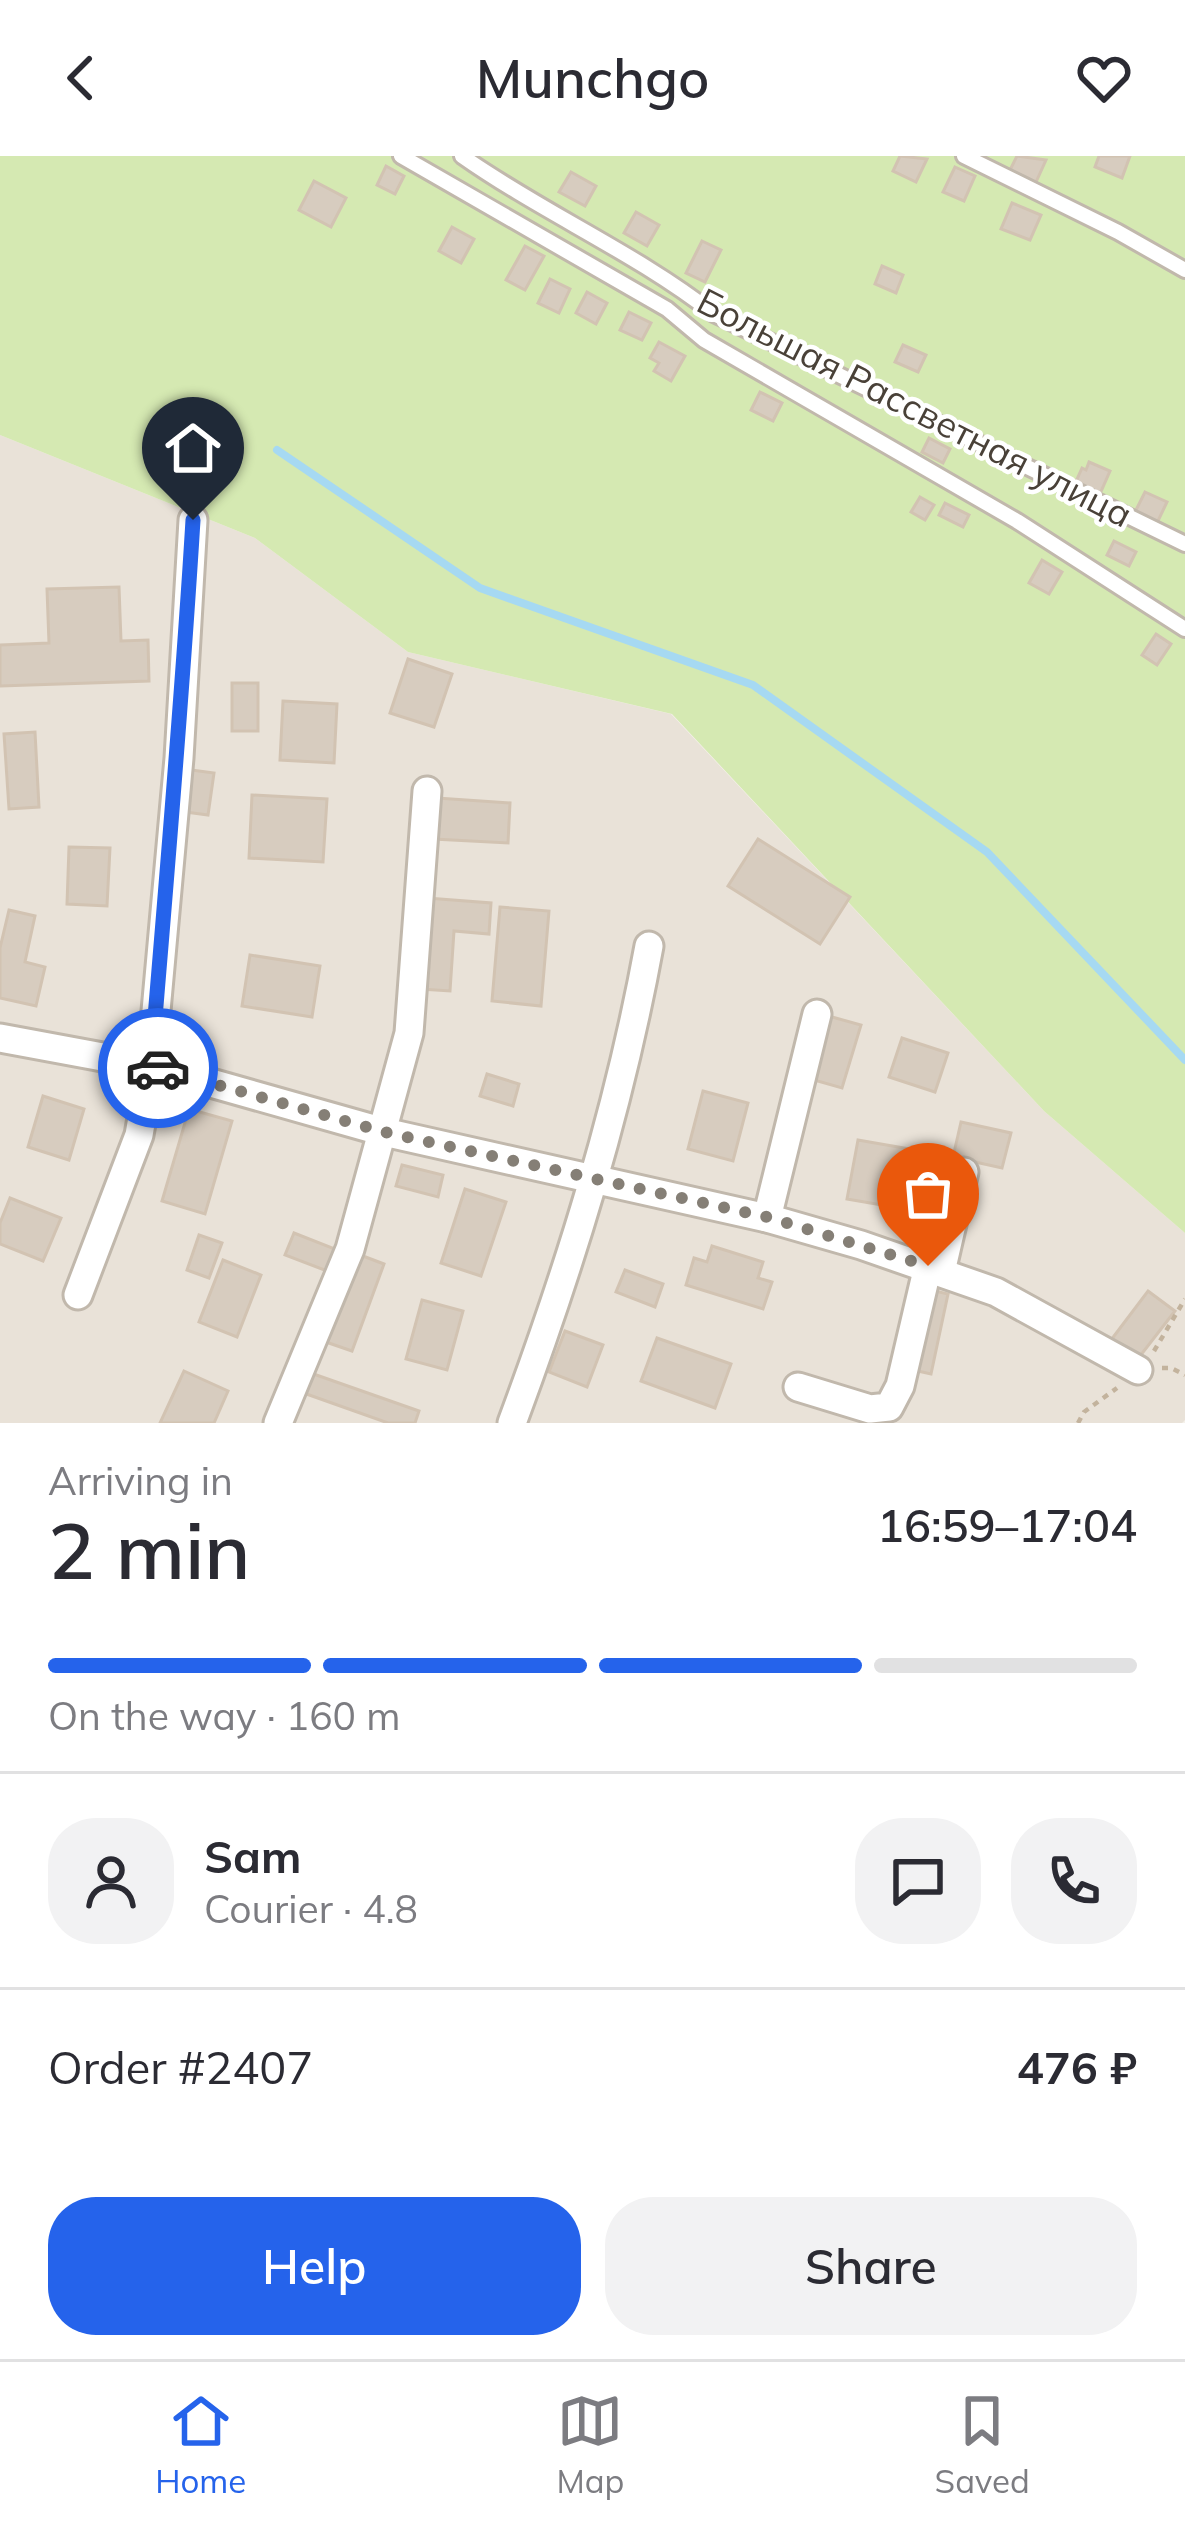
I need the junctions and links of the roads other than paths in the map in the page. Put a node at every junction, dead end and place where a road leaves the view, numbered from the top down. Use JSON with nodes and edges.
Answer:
{"nodes":[{"id":1,"x":401,"y":156,"type":"edge"},
{"id":2,"x":462,"y":156,"type":"edge"},
{"id":3,"x":964,"y":156,"type":"edge"},
{"id":4,"x":1185,"y":270,"type":"edge"},
{"id":5,"x":680,"y":287,"type":"junction"},
{"id":6,"x":667,"y":308,"type":"junction"},
{"id":7,"x":193,"y":520,"type":"dead end"},
{"id":8,"x":1185,"y":544,"type":"edge"},
{"id":9,"x":1185,"y":629,"type":"edge"},
{"id":10,"x":427,"y":791,"type":"dead end"},
{"id":11,"x":649,"y":946,"type":"dead end"},
{"id":12,"x":817,"y":1014,"type":"dead end"},
{"id":13,"x":0,"y":1038,"type":"edge"},
{"id":14,"x":151,"y":1066,"type":"junction"},
{"id":15,"x":384,"y":1132,"type":"junction"},
{"id":16,"x":964,"y":1172,"type":"dead end"},
{"id":17,"x":595,"y":1181,"type":"junction"},
{"id":18,"x":767,"y":1217,"type":"junction"},
{"id":19,"x":934,"y":1269,"type":"junction"},
{"id":20,"x":78,"y":1295,"type":"dead end"},
{"id":21,"x":1140,"y":1367,"type":"road end"},
{"id":22,"x":798,"y":1387,"type":"dead end"},
{"id":23,"x":278,"y":1423,"type":"edge"},
{"id":24,"x":512,"y":1423,"type":"edge"}],
"edges":[{"from":1,"to":6,"type":"lane"},
{"from":2,"to":5,"type":"lane","name":"Большая Рассветная улица"},
{"from":3,"to":4,"type":"lane"},
{"from":5,"to":6,"type":"lane"},
{"from":5,"to":8,"type":"lane","name":"Большая Рассветная улица"},
{"from":6,"to":9,"type":"lane"},
{"from":7,"to":14,"type":"street"},
{"from":10,"to":15,"type":"street"},
{"from":11,"to":17,"type":"street"},
{"from":12,"to":18,"type":"street"},
{"from":13,"to":14,"type":"street"},
{"from":14,"to":15,"type":"street"},
{"from":14,"to":20,"type":"street"},
{"from":15,"to":17,"type":"street"},
{"from":15,"to":23,"type":"street"},
{"from":16,"to":19,"type":"street"},
{"from":17,"to":18,"type":"street"},
{"from":17,"to":24,"type":"street"},
{"from":18,"to":19,"type":"street"},
{"from":19,"to":21,"type":"street"},
{"from":19,"to":22,"type":"street"}]}
